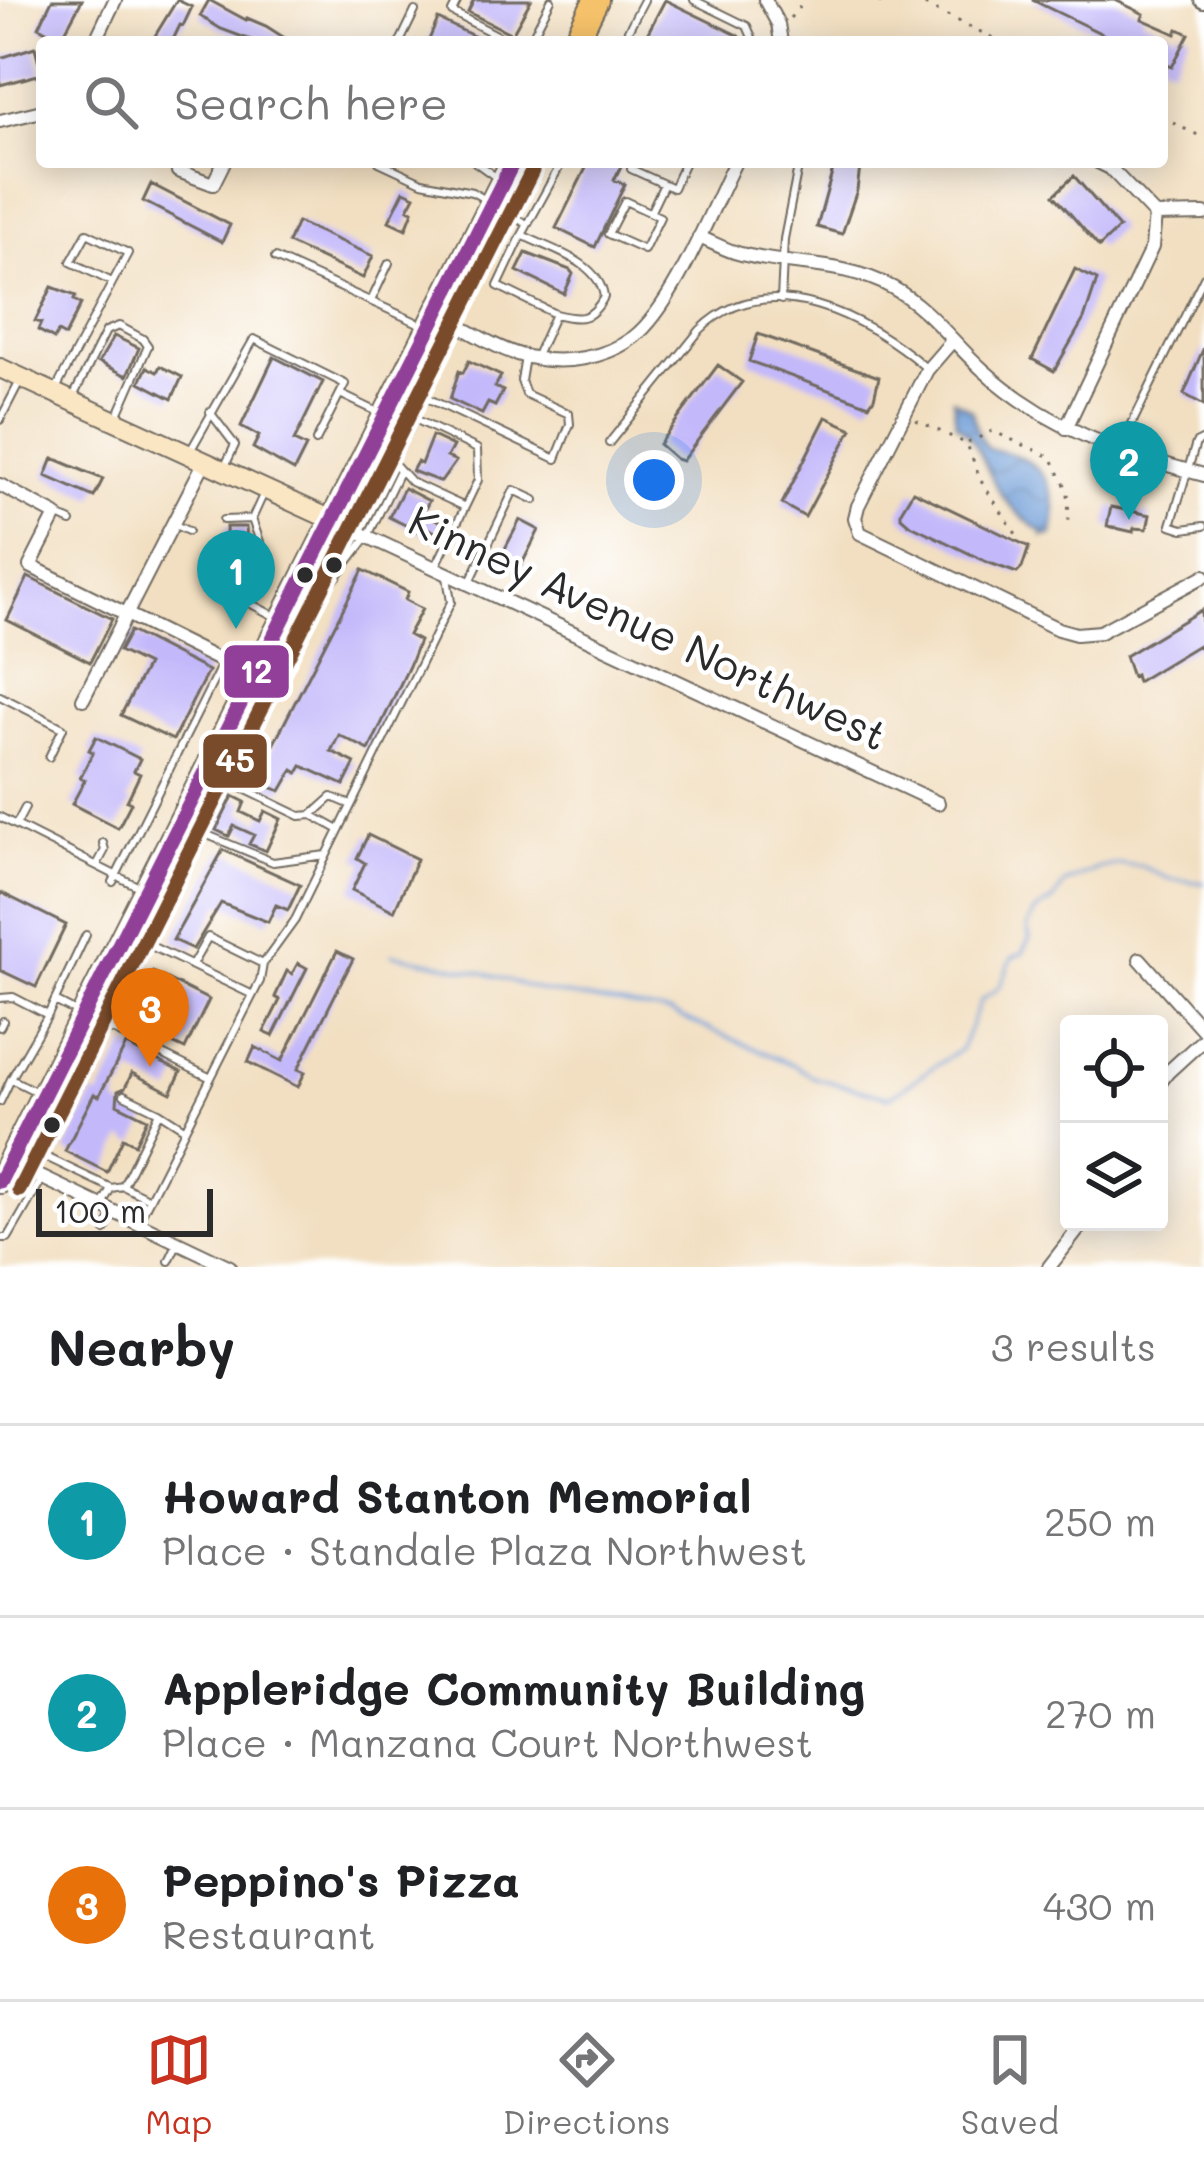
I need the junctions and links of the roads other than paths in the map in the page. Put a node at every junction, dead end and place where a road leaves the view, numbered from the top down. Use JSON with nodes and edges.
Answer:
{"nodes":[{"id":1,"x":115,"y":0,"type":"edge"},
{"id":2,"x":551,"y":0,"type":"edge"},
{"id":3,"x":596,"y":0,"type":"edge"},
{"id":4,"x":644,"y":0,"type":"edge"},
{"id":5,"x":694,"y":0,"type":"edge"},
{"id":6,"x":765,"y":0,"type":"edge"},
{"id":7,"x":454,"y":1,"type":"edge"},
{"id":8,"x":415,"y":10,"type":"dead end"},
{"id":9,"x":98,"y":36,"type":"edge"},
{"id":10,"x":403,"y":36,"type":"edge"},
{"id":11,"x":498,"y":36,"type":"edge"},
{"id":12,"x":531,"y":36,"type":"edge"},
{"id":13,"x":577,"y":36,"type":"edge"},
{"id":14,"x":625,"y":36,"type":"edge"},
{"id":15,"x":751,"y":36,"type":"edge"},
{"id":16,"x":780,"y":36,"type":"edge"},
{"id":17,"x":36,"y":112,"type":"edge"},
{"id":18,"x":0,"y":121,"type":"edge"},
{"id":19,"x":178,"y":168,"type":"edge"},
{"id":20,"x":221,"y":168,"type":"edge"},
{"id":21,"x":393,"y":168,"type":"edge"},
{"id":22,"x":559,"y":168,"type":"edge"},
{"id":23,"x":683,"y":168,"type":"edge"},
{"id":24,"x":732,"y":168,"type":"edge"},
{"id":25,"x":798,"y":168,"type":"edge"},
{"id":26,"x":1110,"y":168,"type":"edge"},
{"id":27,"x":632,"y":169,"type":"dead end"},
{"id":28,"x":503,"y":182,"type":"edge"},
{"id":29,"x":664,"y":184,"type":"junction"},
{"id":30,"x":650,"y":213,"type":"junction"},
{"id":31,"x":1204,"y":214,"type":"edge"},
{"id":32,"x":1155,"y":215,"type":"junction"},
{"id":33,"x":527,"y":224,"type":"junction"},
{"id":34,"x":522,"y":236,"type":"junction"},
{"id":35,"x":698,"y":237,"type":"junction"},
{"id":36,"x":275,"y":258,"type":"dead end"},
{"id":37,"x":783,"y":260,"type":"junction"},
{"id":38,"x":389,"y":263,"type":"dead end"},
{"id":39,"x":1204,"y":278,"type":"edge"},
{"id":40,"x":112,"y":281,"type":"junction"},
{"id":41,"x":781,"y":299,"type":"junction"},
{"id":42,"x":371,"y":301,"type":"junction"},
{"id":43,"x":555,"y":314,"type":"junction"},
{"id":44,"x":433,"y":321,"type":"junction"},
{"id":45,"x":953,"y":340,"type":"junction"},
{"id":46,"x":530,"y":358,"type":"junction"},
{"id":47,"x":0,"y":368,"type":"edge"},
{"id":48,"x":927,"y":370,"type":"junction"},
{"id":49,"x":21,"y":378,"type":"junction"},
{"id":50,"x":400,"y":386,"type":"junction"},
{"id":51,"x":340,"y":394,"type":"junction"},
{"id":52,"x":63,"y":396,"type":"junction"},
{"id":53,"x":210,"y":412,"type":"junction"},
{"id":54,"x":385,"y":416,"type":"junction"},
{"id":55,"x":0,"y":420,"type":"edge"},
{"id":56,"x":116,"y":420,"type":"junction"},
{"id":57,"x":1066,"y":428,"type":"junction"},
{"id":58,"x":1204,"y":440,"type":"edge"},
{"id":59,"x":316,"y":441,"type":"dead end"},
{"id":60,"x":609,"y":443,"type":"dead end"},
{"id":61,"x":368,"y":449,"type":"junction"},
{"id":62,"x":1118,"y":452,"type":"junction"},
{"id":63,"x":206,"y":461,"type":"junction"},
{"id":64,"x":393,"y":462,"type":"junction"},
{"id":65,"x":400,"y":470,"type":"junction"},
{"id":66,"x":1186,"y":471,"type":"junction"},
{"id":67,"x":1204,"y":476,"type":"edge"},
{"id":68,"x":0,"y":485,"type":"edge"},
{"id":69,"x":266,"y":489,"type":"junction"},
{"id":70,"x":536,"y":500,"type":"dead end"},
{"id":71,"x":464,"y":507,"type":"junction"},
{"id":72,"x":56,"y":515,"type":"junction"},
{"id":73,"x":252,"y":519,"type":"junction"},
{"id":74,"x":223,"y":520,"type":"dead end"},
{"id":75,"x":332,"y":520,"type":"junction"},
{"id":76,"x":71,"y":522,"type":"dead end"},
{"id":77,"x":172,"y":524,"type":"junction"},
{"id":78,"x":1204,"y":526,"type":"edge"},
{"id":79,"x":188,"y":531,"type":"dead end"},
{"id":80,"x":368,"y":536,"type":"junction"},
{"id":81,"x":441,"y":570,"type":"junction"},
{"id":82,"x":1204,"y":576,"type":"edge"},
{"id":83,"x":469,"y":584,"type":"junction"},
{"id":84,"x":125,"y":614,"type":"junction"},
{"id":85,"x":282,"y":620,"type":"junction"},
{"id":86,"x":223,"y":662,"type":"junction"},
{"id":87,"x":254,"y":677,"type":"junction"},
{"id":88,"x":0,"y":696,"type":"edge"},
{"id":89,"x":81,"y":698,"type":"dead end"},
{"id":90,"x":49,"y":752,"type":"dead end"},
{"id":91,"x":206,"y":771,"type":"junction"},
{"id":92,"x":230,"y":783,"type":"junction"},
{"id":93,"x":938,"y":803,"type":"dead end"},
{"id":94,"x":351,"y":806,"type":"junction"},
{"id":95,"x":25,"y":808,"type":"dead end"},
{"id":96,"x":312,"y":815,"type":"junction"},
{"id":97,"x":0,"y":817,"type":"edge"},
{"id":98,"x":180,"y":823,"type":"junction"},
{"id":99,"x":16,"y":825,"type":"junction"},
{"id":100,"x":339,"y":830,"type":"junction"},
{"id":101,"x":204,"y":835,"type":"junction"},
{"id":102,"x":103,"y":843,"type":"dead end"},
{"id":103,"x":326,"y":855,"type":"junction"},
{"id":104,"x":97,"y":866,"type":"junction"},
{"id":105,"x":114,"y":878,"type":"junction"},
{"id":106,"x":146,"y":890,"type":"junction"},
{"id":107,"x":86,"y":935,"type":"dead end"},
{"id":108,"x":149,"y":945,"type":"junction"},
{"id":109,"x":1140,"y":959,"type":"dead end"},
{"id":110,"x":263,"y":964,"type":"junction"},
{"id":111,"x":192,"y":965,"type":"junction"},
{"id":112,"x":253,"y":995,"type":"junction"},
{"id":113,"x":0,"y":998,"type":"edge"},
{"id":114,"x":55,"y":1001,"type":"junction"},
{"id":115,"x":49,"y":1015,"type":"junction"},
{"id":116,"x":84,"y":1015,"type":"junction"},
{"id":117,"x":107,"y":1027,"type":"junction"},
{"id":118,"x":1204,"y":1035,"type":"edge"},
{"id":119,"x":1168,"y":1074,"type":"edge"},
{"id":120,"x":209,"y":1077,"type":"junction"},
{"id":121,"x":11,"y":1079,"type":"junction"},
{"id":122,"x":43,"y":1095,"type":"junction"},
{"id":123,"x":124,"y":1095,"type":"dead end"},
{"id":124,"x":0,"y":1102,"type":"edge"},
{"id":125,"x":159,"y":1112,"type":"junction"},
{"id":126,"x":184,"y":1127,"type":"junction"},
{"id":127,"x":44,"y":1156,"type":"junction"},
{"id":128,"x":3,"y":1167,"type":"edge"},
{"id":129,"x":38,"y":1176,"type":"junction"},
{"id":130,"x":123,"y":1186,"type":"junction"},
{"id":131,"x":111,"y":1188,"type":"junction"},
{"id":132,"x":149,"y":1198,"type":"junction"},
{"id":133,"x":108,"y":1209,"type":"junction"},
{"id":134,"x":137,"y":1223,"type":"junction"},
{"id":135,"x":105,"y":1230,"type":"dead end"},
{"id":136,"x":1077,"y":1231,"type":"edge"},
{"id":137,"x":0,"y":1238,"type":"edge"},
{"id":138,"x":178,"y":1243,"type":"junction"},
{"id":139,"x":170,"y":1261,"type":"dead end"},
{"id":140,"x":230,"y":1267,"type":"edge"},
{"id":141,"x":1049,"y":1267,"type":"edge"}],
"edges":[{"from":1,"to":9,"type":"street"},
{"from":2,"to":12,"type":"lane"},
{"from":3,"to":13,"type":"highway"},
{"from":4,"to":14,"type":"lane"},
{"from":5,"to":15,"type":"lane"},
{"from":6,"to":16,"type":"street"},
{"from":7,"to":11,"type":"lane"},
{"from":8,"to":10,"type":"lane"},
{"from":17,"to":18,"type":"street"},
{"from":19,"to":20,"type":"street"},
{"from":21,"to":28,"type":"lane"},
{"from":22,"to":33,"type":"lane"},
{"from":23,"to":29,"type":"lane"},
{"from":24,"to":35,"type":"street"},
{"from":25,"to":37,"type":"lane"},
{"from":26,"to":32,"type":"street"},
{"from":27,"to":29,"type":"lane"},
{"from":28,"to":33,"type":"lane"},
{"from":28,"to":44,"type":"highway"},
{"from":29,"to":30,"type":"lane"},
{"from":30,"to":30,"type":"lane"},
{"from":31,"to":32,"type":"street"},
{"from":32,"to":57,"type":"street"},
{"from":33,"to":34,"type":"lane"},
{"from":34,"to":43,"type":"lane"},
{"from":34,"to":43,"type":"lane"},
{"from":35,"to":37,"type":"street"},
{"from":35,"to":46,"type":"street"},
{"from":36,"to":42,"type":"lane"},
{"from":37,"to":41,"type":"lane"},
{"from":37,"to":45,"type":"street"},
{"from":38,"to":42,"type":"lane"},
{"from":39,"to":62,"type":"lane"},
{"from":40,"to":40,"type":"lane"},
{"from":40,"to":52,"type":"lane"},
{"from":41,"to":48,"type":"lane"},
{"from":41,"to":60,"type":"lane"},
{"from":42,"to":44,"type":"lane"},
{"from":43,"to":46,"type":"lane"},
{"from":44,"to":46,"type":"street"},
{"from":44,"to":50,"type":"highway"},
{"from":45,"to":48,"type":"street"},
{"from":45,"to":57,"type":"street"},
{"from":46,"to":50,"type":"lane"},
{"from":47,"to":49,"type":"street","name":"Kinney Avenue Northwest"},
{"from":48,"to":82,"type":"street"},
{"from":49,"to":52,"type":"street","name":"Kinney Avenue Northwest"},
{"from":49,"to":55,"type":"lane"},
{"from":50,"to":54,"type":"highway"},
{"from":51,"to":53,"type":"lane"},
{"from":51,"to":54,"type":"lane"},
{"from":51,"to":59,"type":"lane"},
{"from":52,"to":56,"type":"street","name":"Kinney Avenue Northwest"},
{"from":52,"to":56,"type":"lane"},
{"from":53,"to":63,"type":"lane"},
{"from":53,"to":63,"type":"lane"},
{"from":54,"to":61,"type":"highway"},
{"from":56,"to":63,"type":"street","name":"Kinney Avenue Northwest"},
{"from":57,"to":62,"type":"street"},
{"from":58,"to":66,"type":"lane"},
{"from":61,"to":64,"type":"lane"},
{"from":61,"to":75,"type":"highway"},
{"from":62,"to":66,"type":"street"},
{"from":63,"to":69,"type":"street","name":"Kinney Avenue Northwest"},
{"from":63,"to":77,"type":"street"},
{"from":64,"to":65,"type":"lane"},
{"from":64,"to":71,"type":"lane"},
{"from":65,"to":71,"type":"lane"},
{"from":65,"to":80,"type":"lane"},
{"from":66,"to":67,"type":"street"},
{"from":66,"to":78,"type":"lane"},
{"from":68,"to":72,"type":"street"},
{"from":69,"to":73,"type":"lane"},
{"from":69,"to":75,"type":"street","name":"Kinney Avenue Northwest"},
{"from":70,"to":83,"type":"lane"},
{"from":71,"to":81,"type":"lane"},
{"from":72,"to":76,"type":"lane"},
{"from":72,"to":84,"type":"street"},
{"from":73,"to":74,"type":"lane"},
{"from":73,"to":85,"type":"lane"},
{"from":75,"to":80,"type":"street","name":"Kinney Avenue Northwest"},
{"from":75,"to":85,"type":"highway"},
{"from":77,"to":79,"type":"lane"},
{"from":77,"to":84,"type":"street"},
{"from":80,"to":81,"type":"street","name":"Kinney Avenue Northwest"},
{"from":80,"to":92,"type":"lane"},
{"from":81,"to":83,"type":"street","name":"Kinney Avenue Northwest"},
{"from":81,"to":94,"type":"lane"},
{"from":83,"to":93,"type":"street","name":"Kinney Avenue Northwest"},
{"from":84,"to":86,"type":"street"},
{"from":84,"to":89,"type":"street"},
{"from":85,"to":87,"type":"highway"},
{"from":86,"to":87,"type":"street"},
{"from":86,"to":105,"type":"lane"},
{"from":87,"to":91,"type":"highway"},
{"from":88,"to":90,"type":"lane"},
{"from":91,"to":92,"type":"lane"},
{"from":91,"to":98,"type":"highway"},
{"from":92,"to":96,"type":"lane"},
{"from":92,"to":101,"type":"lane"},
{"from":94,"to":96,"type":"lane"},
{"from":94,"to":100,"type":"lane"},
{"from":95,"to":99,"type":"lane"},
{"from":96,"to":100,"type":"lane"},
{"from":97,"to":99,"type":"lane"},
{"from":98,"to":101,"type":"lane"},
{"from":98,"to":106,"type":"highway"},
{"from":99,"to":104,"type":"lane"},
{"from":100,"to":103,"type":"lane"},
{"from":101,"to":103,"type":"lane"},
{"from":101,"to":108,"type":"lane"},
{"from":102,"to":104,"type":"lane"},
{"from":103,"to":110,"type":"lane"},
{"from":104,"to":105,"type":"lane"},
{"from":105,"to":106,"type":"lane"},
{"from":106,"to":116,"type":"highway"},
{"from":107,"to":114,"type":"lane"},
{"from":108,"to":111,"type":"lane"},
{"from":108,"to":117,"type":"lane"},
{"from":109,"to":118,"type":"street"},
{"from":110,"to":111,"type":"lane"},
{"from":110,"to":112,"type":"lane"},
{"from":111,"to":112,"type":"lane"},
{"from":112,"to":120,"type":"lane"},
{"from":113,"to":115,"type":"lane"},
{"from":114,"to":115,"type":"lane"},
{"from":114,"to":116,"type":"lane"},
{"from":115,"to":121,"type":"lane"},
{"from":116,"to":122,"type":"highway"},
{"from":117,"to":120,"type":"lane"},
{"from":117,"to":127,"type":"lane"},
{"from":118,"to":119,"type":"street"},
{"from":120,"to":126,"type":"lane"},
{"from":121,"to":122,"type":"lane"},
{"from":121,"to":124,"type":"lane"},
{"from":122,"to":128,"type":"highway"},
{"from":123,"to":125,"type":"lane"},
{"from":125,"to":126,"type":"lane"},
{"from":125,"to":130,"type":"lane"},
{"from":126,"to":132,"type":"lane"},
{"from":127,"to":129,"type":"lane"},
{"from":127,"to":131,"type":"lane"},
{"from":128,"to":129,"type":"street"},
{"from":129,"to":133,"type":"street"},
{"from":129,"to":137,"type":"lane"},
{"from":130,"to":131,"type":"lane"},
{"from":130,"to":132,"type":"lane"},
{"from":131,"to":133,"type":"lane"},
{"from":132,"to":134,"type":"lane"},
{"from":133,"to":134,"type":"street"},
{"from":133,"to":135,"type":"lane"},
{"from":134,"to":138,"type":"street"},
{"from":136,"to":141,"type":"street"},
{"from":138,"to":139,"type":"lane"},
{"from":138,"to":140,"type":"street"}]}
